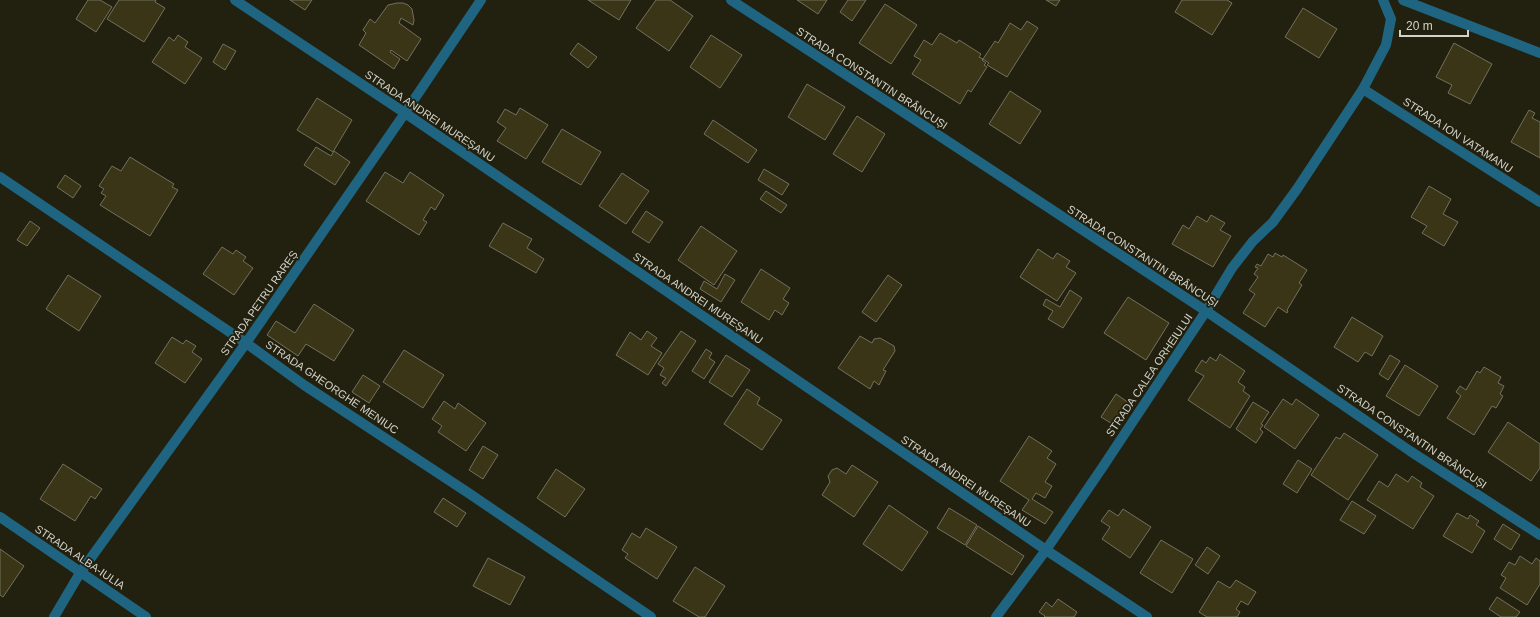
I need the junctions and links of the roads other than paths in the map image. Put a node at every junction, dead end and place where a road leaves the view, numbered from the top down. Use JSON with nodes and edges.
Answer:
{"nodes":[{"id":1,"x":235,"y":0,"type":"edge"},
{"id":2,"x":481,"y":0,"type":"edge"},
{"id":3,"x":731,"y":0,"type":"edge"},
{"id":4,"x":1384,"y":0,"type":"edge"},
{"id":5,"x":1404,"y":0,"type":"edge"},
{"id":6,"x":1540,"y":52,"type":"edge"},
{"id":7,"x":1363,"y":89,"type":"junction"},
{"id":8,"x":405,"y":113,"type":"junction"},
{"id":9,"x":0,"y":177,"type":"edge"},
{"id":10,"x":1540,"y":202,"type":"edge"},
{"id":11,"x":1206,"y":311,"type":"junction"},
{"id":12,"x":246,"y":343,"type":"junction"},
{"id":13,"x":0,"y":517,"type":"edge"},
{"id":14,"x":1540,"y":535,"type":"edge"},
{"id":15,"x":1046,"y":550,"type":"junction"},
{"id":16,"x":80,"y":573,"type":"junction"},
{"id":17,"x":54,"y":617,"type":"edge"},
{"id":18,"x":146,"y":617,"type":"edge"},
{"id":19,"x":651,"y":617,"type":"edge"},
{"id":20,"x":996,"y":617,"type":"edge"},
{"id":21,"x":1147,"y":617,"type":"edge"}],
"edges":[{"from":1,"to":8,"type":"street","name":"STRADA ANDREI MUREȘANU"},
{"from":2,"to":8,"type":"street","name":"STRADA PETRU RAREȘ"},
{"from":3,"to":11,"type":"street","name":"STRADA CONSTANTIN BRÂNCUȘI"},
{"from":4,"to":7,"type":"street","name":"STRADA CALEA ORHEIULUI"},
{"from":5,"to":6,"type":"street"},
{"from":7,"to":10,"type":"street","name":"STRADA ION VATAMANU"},
{"from":7,"to":11,"type":"street","name":"STRADA CALEA ORHEIULUI"},
{"from":8,"to":12,"type":"street","name":"STRADA PETRU RAREȘ"},
{"from":8,"to":15,"type":"street","name":"STRADA ANDREI MUREȘANU"},
{"from":9,"to":12,"type":"street","name":"STRADA GHEORGHE MENIUC"},
{"from":11,"to":14,"type":"street","name":"STRADA CONSTANTIN BRÂNCUȘI"},
{"from":11,"to":15,"type":"street","name":"STRADA CALEA ORHEIULUI"},
{"from":12,"to":16,"type":"street","name":"STRADA PETRU RAREȘ"},
{"from":12,"to":19,"type":"street","name":"STRADA GHEORGHE MENIUC"},
{"from":13,"to":16,"type":"street","name":"STRADA ALBA-IULIA"},
{"from":15,"to":20,"type":"street","name":"STRADA CALEA ORHEIULUI"},
{"from":15,"to":21,"type":"street","name":"STRADA ANDREI MUREȘANU"},
{"from":16,"to":17,"type":"street","name":"STRADA PETRU RAREȘ"},
{"from":16,"to":18,"type":"street","name":"STRADA ALBA-IULIA"}]}
